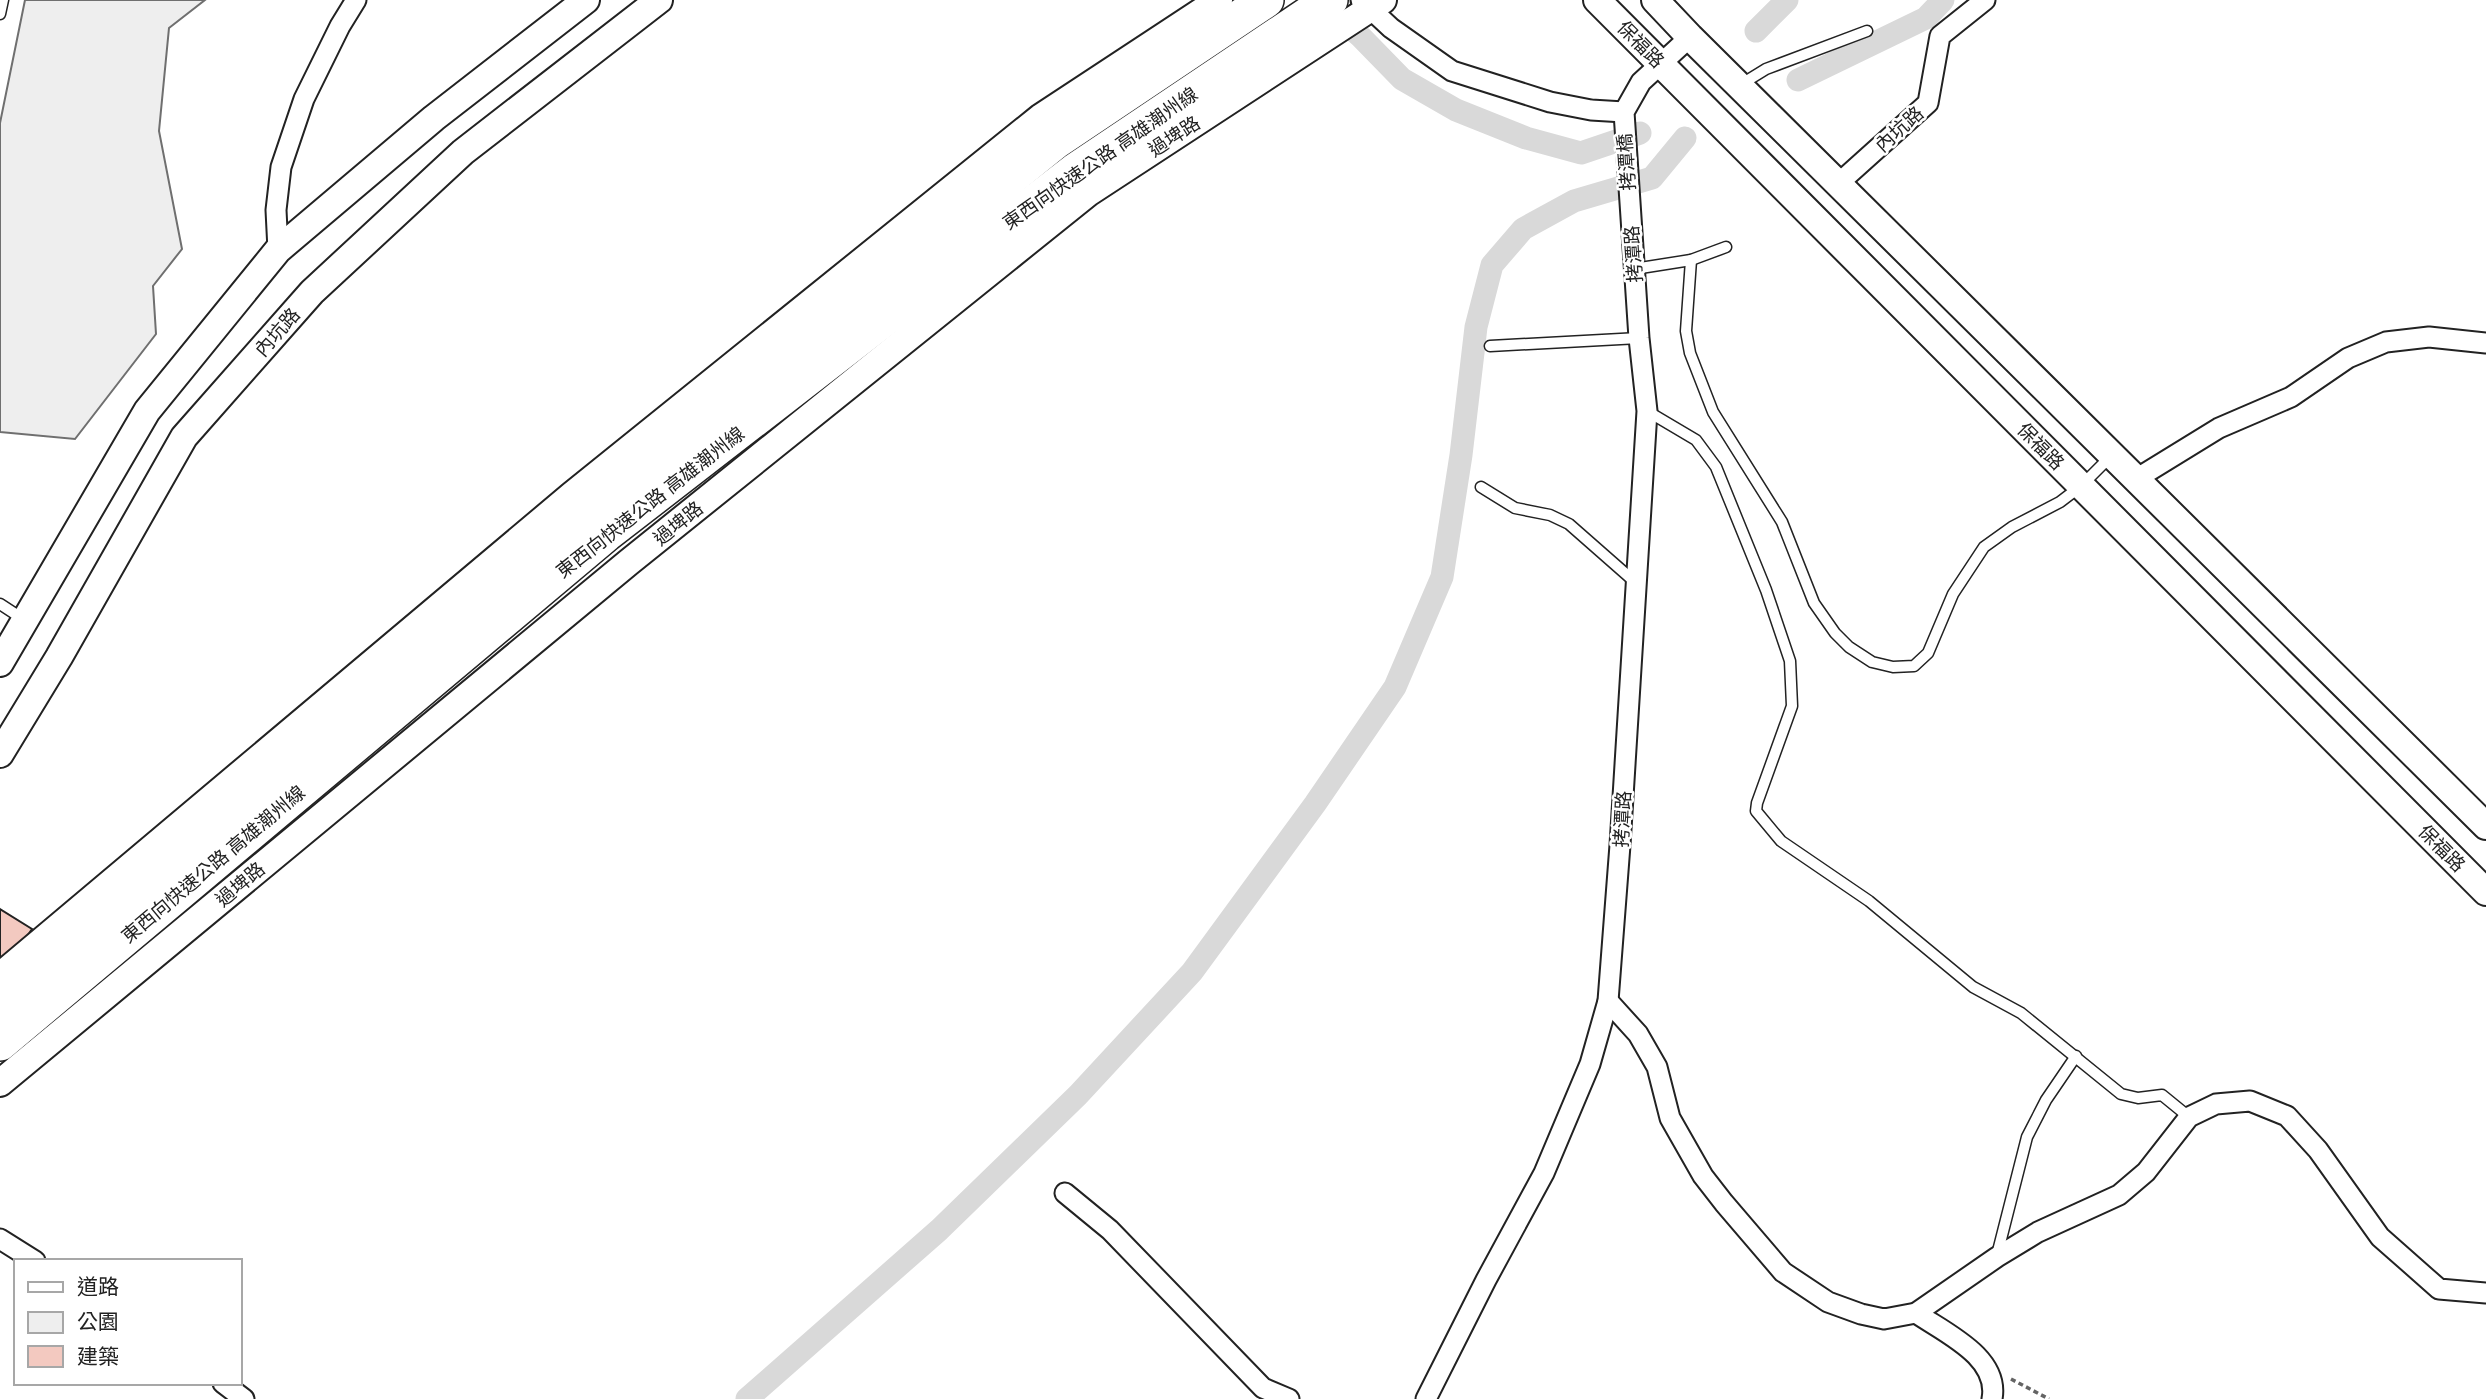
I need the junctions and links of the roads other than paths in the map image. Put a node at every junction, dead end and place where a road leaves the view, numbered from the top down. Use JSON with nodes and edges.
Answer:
{"nodes":[{"id":1,"x":3,"y":0,"type":"edge"},
{"id":2,"x":356,"y":0,"type":"edge"},
{"id":3,"x":586,"y":0,"type":"edge"},
{"id":4,"x":659,"y":0,"type":"edge"},
{"id":5,"x":1219,"y":0,"type":"edge"},
{"id":6,"x":1266,"y":0,"type":"edge"},
{"id":7,"x":1597,"y":0,"type":"edge"},
{"id":8,"x":1656,"y":0,"type":"edge"},
{"id":9,"x":1985,"y":0,"type":"edge"},
{"id":10,"x":1361,"y":5,"type":"edge"},
{"id":11,"x":0,"y":13,"type":"edge"},
{"id":12,"x":1867,"y":31,"type":"dead end"},
{"id":13,"x":1690,"y":37,"type":"junction"},
{"id":14,"x":1661,"y":64,"type":"junction"},
{"id":15,"x":1739,"y":86,"type":"junction"},
{"id":16,"x":1624,"y":118,"type":"junction"},
{"id":17,"x":1839,"y":183,"type":"junction"},
{"id":18,"x":1629,"y":200,"type":"joint"},
{"id":19,"x":1726,"y":247,"type":"dead end"},
{"id":20,"x":278,"y":250,"type":"junction"},
{"id":21,"x":1691,"y":260,"type":"junction"},
{"id":22,"x":1634,"y":270,"type":"junction"},
{"id":23,"x":1639,"y":338,"type":"junction"},
{"id":24,"x":2486,"y":344,"type":"edge"},
{"id":25,"x":1490,"y":346,"type":"dead end"},
{"id":26,"x":1647,"y":411,"type":"junction"},
{"id":27,"x":2113,"y":455,"type":"junction"},
{"id":28,"x":2136,"y":479,"type":"junction"},
{"id":29,"x":2081,"y":486,"type":"junction"},
{"id":30,"x":1481,"y":487,"type":"dead end"},
{"id":31,"x":1635,"y":582,"type":"junction"},
{"id":32,"x":0,"y":604,"type":"edge"},
{"id":33,"x":26,"y":621,"type":"junction"},
{"id":34,"x":0,"y":663,"type":"edge"},
{"id":35,"x":0,"y":754,"type":"edge"},
{"id":36,"x":2486,"y":826,"type":"edge"},
{"id":37,"x":2486,"y":892,"type":"edge"},
{"id":38,"x":0,"y":976,"type":"edge"},
{"id":39,"x":1608,"y":1001,"type":"junction"},
{"id":40,"x":0,"y":1006,"type":"edge"},
{"id":41,"x":0,"y":1043,"type":"edge"},
{"id":42,"x":2076,"y":1056,"type":"junction"},
{"id":43,"x":0,"y":1083,"type":"edge"},
{"id":44,"x":2189,"y":1117,"type":"junction"},
{"id":45,"x":1065,"y":1194,"type":"dead end"},
{"id":46,"x":0,"y":1239,"type":"edge"},
{"id":47,"x":1997,"y":1257,"type":"junction"},
{"id":48,"x":32,"y":1259,"type":"edge"},
{"id":49,"x":2486,"y":1293,"type":"edge"},
{"id":50,"x":1916,"y":1313,"type":"junction"},
{"id":51,"x":226,"y":1385,"type":"edge"},
{"id":52,"x":244,"y":1399,"type":"edge"},
{"id":53,"x":1289,"y":1399,"type":"edge"},
{"id":54,"x":1426,"y":1399,"type":"edge"},
{"id":55,"x":1992,"y":1399,"type":"edge"}],
"edges":[{"from":1,"to":11,"type":"lane"},
{"from":2,"to":20,"type":"street"},
{"from":3,"to":20,"type":"street"},
{"from":4,"to":35,"type":"street","name":"內坑路"},
{"from":5,"to":38,"type":"street"},
{"from":6,"to":40,"type":"highway","name":"東西向快速公路 高雄潮州線"},
{"from":7,"to":14,"type":"street","name":"保福路"},
{"from":8,"to":13,"type":"street","name":"保福路"},
{"from":9,"to":17,"type":"street","name":"內坑路"},
{"from":10,"to":16,"type":"street"},
{"from":10,"to":41,"type":"highway","name":"東西向快速公路 高雄潮州線"},
{"from":10,"to":43,"type":"street","name":"過埤路"},
{"from":12,"to":15,"type":"lane"},
{"from":13,"to":14,"type":"street"},
{"from":13,"to":15,"type":"street","name":"保福路"},
{"from":14,"to":16,"type":"street"},
{"from":14,"to":29,"type":"street","name":"保福路"},
{"from":15,"to":17,"type":"street","name":"保福路"},
{"from":16,"to":18,"type":"street","name":"拷潭橋"},
{"from":17,"to":27,"type":"street","name":"保福路"},
{"from":18,"to":22,"type":"street","name":"拷潭路"},
{"from":19,"to":21,"type":"lane"},
{"from":20,"to":33,"type":"street"},
{"from":21,"to":22,"type":"lane"},
{"from":21,"to":29,"type":"lane"},
{"from":22,"to":23,"type":"street","name":"拷潭路"},
{"from":23,"to":25,"type":"lane"},
{"from":23,"to":26,"type":"street","name":"拷潭路"},
{"from":24,"to":28,"type":"street"},
{"from":26,"to":31,"type":"street","name":"拷潭路"},
{"from":26,"to":42,"type":"lane"},
{"from":27,"to":28,"type":"street","name":"保福路"},
{"from":27,"to":29,"type":"lane"},
{"from":28,"to":36,"type":"street","name":"保福路"},
{"from":29,"to":37,"type":"street","name":"保福路"},
{"from":30,"to":31,"type":"lane"},
{"from":31,"to":39,"type":"street","name":"拷潭路"},
{"from":32,"to":33,"type":"lane"},
{"from":33,"to":34,"type":"street"},
{"from":39,"to":50,"type":"street"},
{"from":39,"to":54,"type":"street","name":"拷潭路"},
{"from":42,"to":44,"type":"lane"},
{"from":42,"to":47,"type":"lane"},
{"from":44,"to":47,"type":"street"},
{"from":44,"to":49,"type":"street"},
{"from":45,"to":53,"type":"street"},
{"from":46,"to":48,"type":"street"},
{"from":47,"to":50,"type":"street"},
{"from":50,"to":55,"type":"street"},
{"from":51,"to":52,"type":"street"}]}
